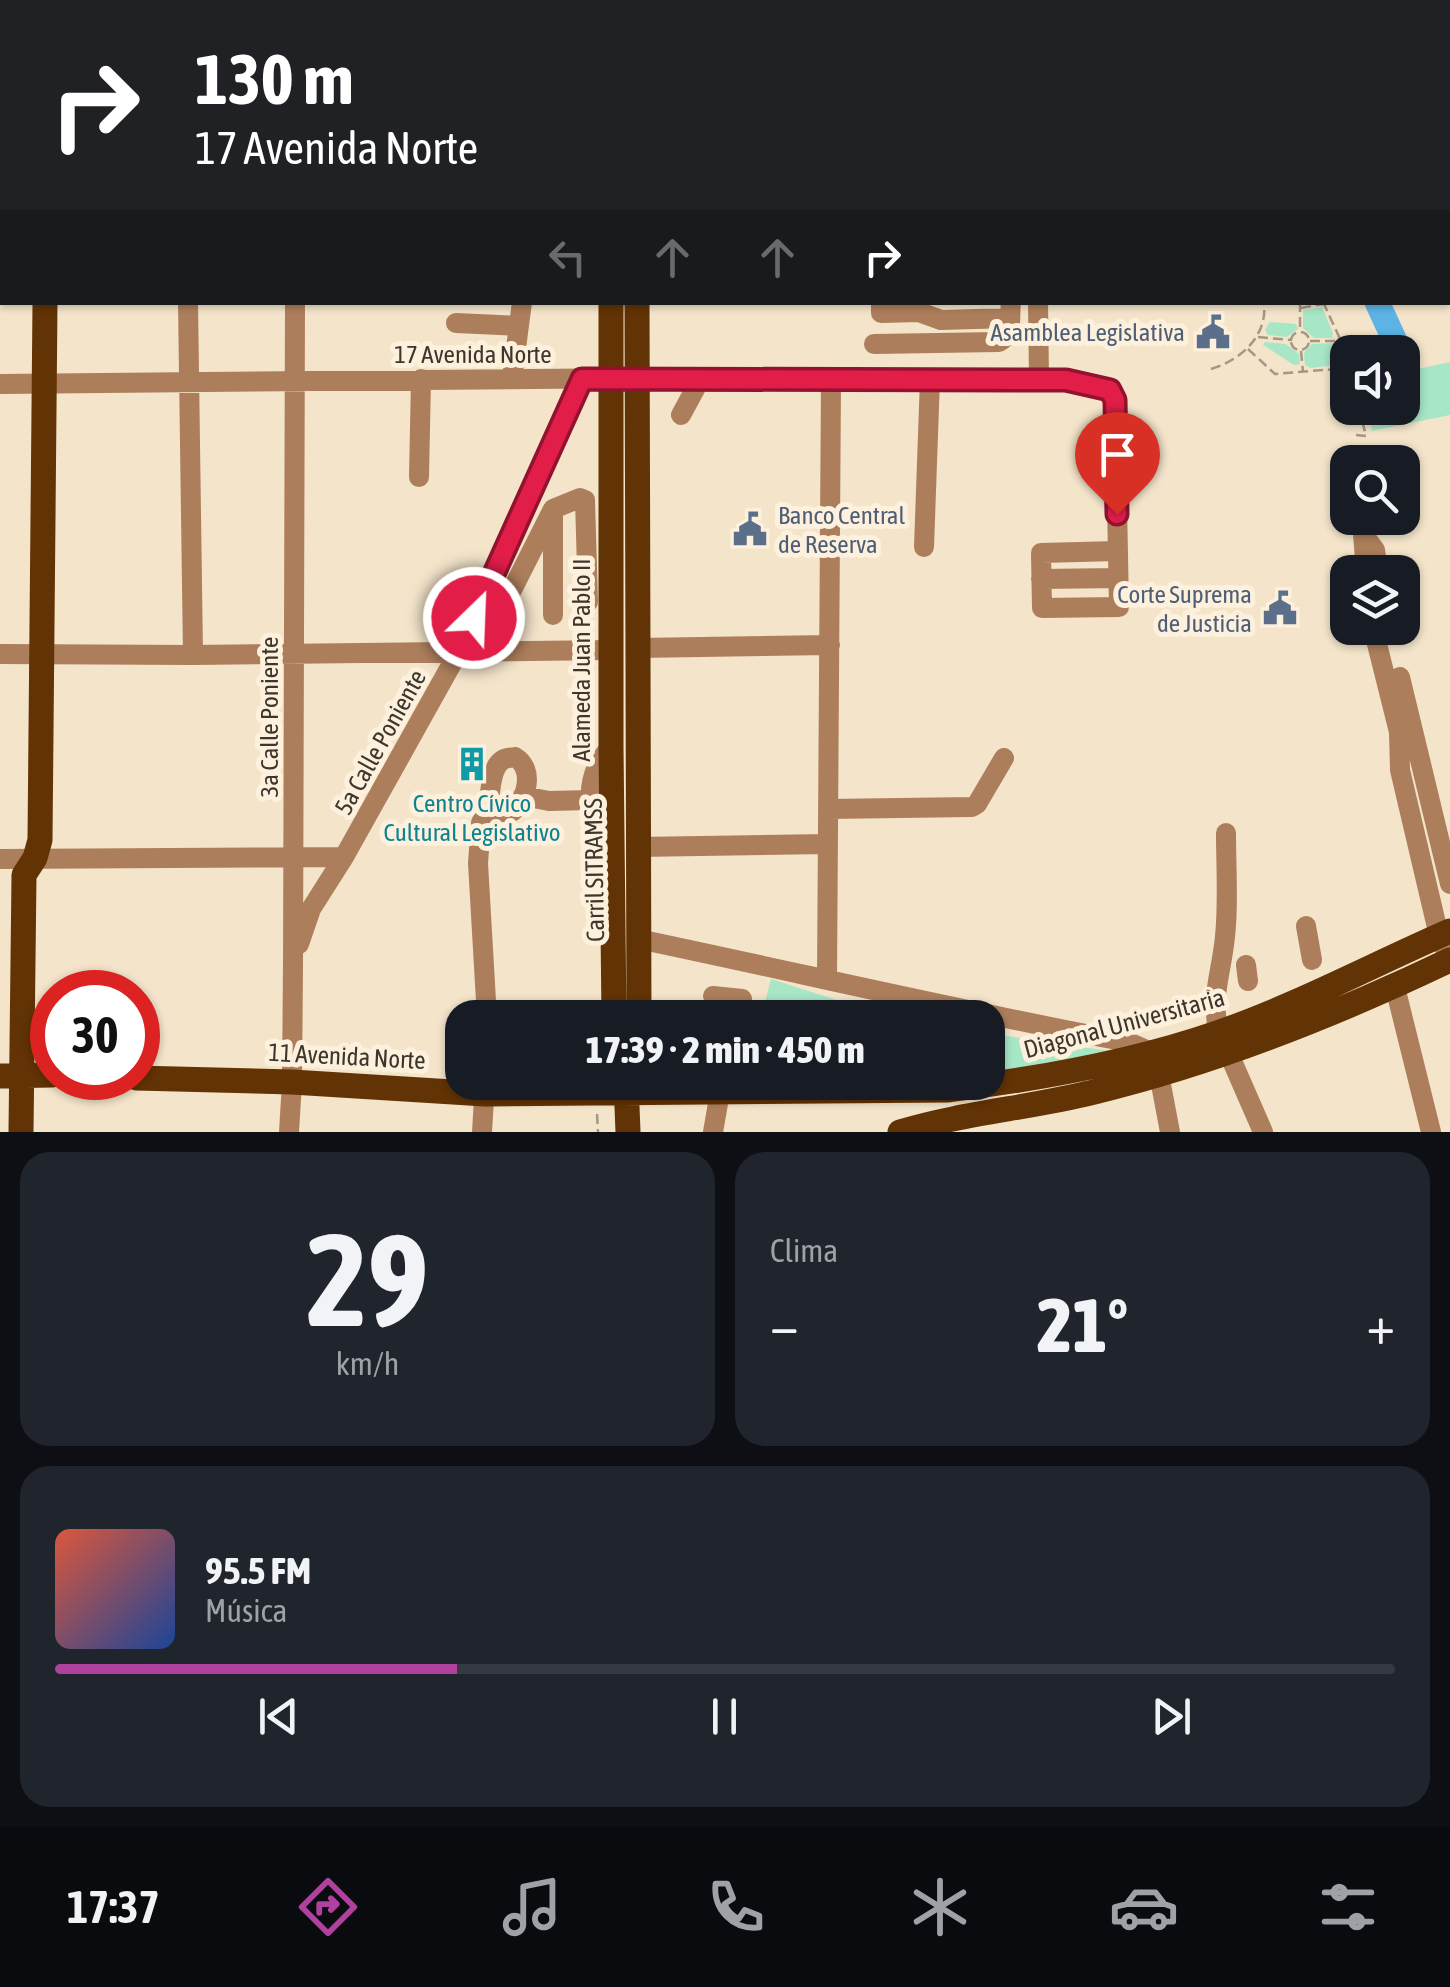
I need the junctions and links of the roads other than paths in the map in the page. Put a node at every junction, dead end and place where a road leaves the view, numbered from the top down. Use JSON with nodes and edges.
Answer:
{"nodes":[{"id":1,"x":44,"y":305,"type":"edge"},
{"id":2,"x":188,"y":305,"type":"edge"},
{"id":3,"x":295,"y":305,"type":"edge"},
{"id":4,"x":522,"y":305,"type":"edge"},
{"id":5,"x":612,"y":305,"type":"edge"},
{"id":6,"x":623,"y":305,"type":"edge"},
{"id":7,"x":636,"y":305,"type":"edge"},
{"id":8,"x":881,"y":305,"type":"edge"},
{"id":9,"x":1038,"y":305,"type":"edge"},
{"id":10,"x":918,"y":307,"type":"edge"},
{"id":11,"x":1010,"y":310,"type":"edge"},
{"id":12,"x":456,"y":323,"type":"dead end"},
{"id":13,"x":519,"y":326,"type":"junction"},
{"id":14,"x":874,"y":344,"type":"dead end"},
{"id":15,"x":624,"y":378,"type":"junction"},
{"id":16,"x":701,"y":378,"type":"junction"},
{"id":17,"x":512,"y":379,"type":"junction"},
{"id":18,"x":582,"y":379,"type":"junction"},
{"id":19,"x":831,"y":379,"type":"junction"},
{"id":20,"x":295,"y":380,"type":"junction"},
{"id":21,"x":420,"y":380,"type":"junction"},
{"id":22,"x":930,"y":380,"type":"junction"},
{"id":23,"x":1040,"y":380,"type":"junction"},
{"id":24,"x":0,"y":384,"type":"edge"},
{"id":25,"x":45,"y":384,"type":"junction"},
{"id":26,"x":188,"y":384,"type":"junction"},
{"id":27,"x":682,"y":414,"type":"dead end"},
{"id":28,"x":419,"y":477,"type":"dead end"},
{"id":29,"x":532,"y":489,"type":"junction"},
{"id":30,"x":553,"y":509,"type":"junction"},
{"id":31,"x":924,"y":547,"type":"dead end"},
{"id":32,"x":1117,"y":551,"type":"junction"},
{"id":33,"x":1365,"y":555,"type":"edge"},
{"id":34,"x":1375,"y":555,"type":"edge"},
{"id":35,"x":1118,"y":578,"type":"junction"},
{"id":36,"x":1042,"y":579,"type":"junction"},
{"id":37,"x":512,"y":590,"type":"dead end"},
{"id":38,"x":588,"y":602,"type":"dead end"},
{"id":39,"x":553,"y":615,"type":"dead end"},
{"id":40,"x":830,"y":645,"type":"junction"},
{"id":41,"x":1378,"y":645,"type":"edge"},
{"id":42,"x":1391,"y":645,"type":"edge"},
{"id":43,"x":638,"y":648,"type":"junction"},
{"id":44,"x":459,"y":650,"type":"junction"},
{"id":45,"x":610,"y":650,"type":"junction"},
{"id":46,"x":294,"y":652,"type":"junction"},
{"id":47,"x":0,"y":654,"type":"edge"},
{"id":48,"x":41,"y":654,"type":"junction"},
{"id":49,"x":193,"y":655,"type":"junction"},
{"id":50,"x":611,"y":747,"type":"junction"},
{"id":51,"x":1004,"y":758,"type":"dead end"},
{"id":52,"x":525,"y":789,"type":"junction"},
{"id":53,"x":591,"y":793,"type":"junction"},
{"id":54,"x":490,"y":806,"type":"junction"},
{"id":55,"x":828,"y":809,"type":"junction"},
{"id":56,"x":1226,"y":833,"type":"dead end"},
{"id":57,"x":611,"y":840,"type":"junction"},
{"id":58,"x":827,"y":844,"type":"junction"},
{"id":59,"x":637,"y":847,"type":"junction"},
{"id":60,"x":344,"y":857,"type":"junction"},
{"id":61,"x":35,"y":858,"type":"junction"},
{"id":62,"x":294,"y":858,"type":"junction"},
{"id":63,"x":0,"y":859,"type":"edge"},
{"id":64,"x":1450,"y":884,"type":"edge"},
{"id":65,"x":1306,"y":926,"type":"dead end"},
{"id":66,"x":638,"y":938,"type":"junction"},
{"id":67,"x":1447,"y":947,"type":"edge"},
{"id":68,"x":1312,"y":960,"type":"dead end"},
{"id":69,"x":294,"y":965,"type":"junction"},
{"id":70,"x":827,"y":979,"type":"junction"},
{"id":71,"x":1395,"y":986,"type":"junction"},
{"id":72,"x":713,"y":996,"type":"dead end"},
{"id":73,"x":742,"y":999,"type":"dead end"},
{"id":74,"x":486,"y":1000,"type":"edge"},
{"id":75,"x":614,"y":1000,"type":"edge"},
{"id":76,"x":625,"y":1000,"type":"edge"},
{"id":77,"x":639,"y":1000,"type":"edge"},
{"id":78,"x":1224,"y":1043,"type":"junction"},
{"id":79,"x":1155,"y":1063,"type":"junction"},
{"id":80,"x":10,"y":1075,"type":"edge"},
{"id":81,"x":160,"y":1079,"type":"edge"},
{"id":82,"x":292,"y":1082,"type":"junction"},
{"id":83,"x":1005,"y":1082,"type":"edge"},
{"id":84,"x":445,"y":1087,"type":"edge"},
{"id":85,"x":484,"y":1100,"type":"edge"},
{"id":86,"x":624,"y":1100,"type":"edge"},
{"id":87,"x":627,"y":1100,"type":"edge"},
{"id":88,"x":631,"y":1100,"type":"edge"},
{"id":89,"x":719,"y":1100,"type":"edge"},
{"id":90,"x":877,"y":1100,"type":"edge"},
{"id":91,"x":935,"y":1100,"type":"edge"},
{"id":92,"x":952,"y":1117,"type":"junction"},
{"id":93,"x":20,"y":1132,"type":"edge"},
{"id":94,"x":288,"y":1132,"type":"edge"},
{"id":95,"x":482,"y":1132,"type":"edge"},
{"id":96,"x":616,"y":1132,"type":"edge"},
{"id":97,"x":628,"y":1132,"type":"edge"},
{"id":98,"x":642,"y":1132,"type":"edge"},
{"id":99,"x":713,"y":1132,"type":"edge"},
{"id":100,"x":885,"y":1132,"type":"edge"},
{"id":101,"x":900,"y":1132,"type":"edge"},
{"id":102,"x":1170,"y":1132,"type":"edge"},
{"id":103,"x":1263,"y":1132,"type":"edge"},
{"id":104,"x":1431,"y":1132,"type":"edge"}],
"edges":[{"from":1,"to":25,"type":"main road"},
{"from":2,"to":26,"type":"street"},
{"from":3,"to":20,"type":"street","name":"3a Calle Poniente"},
{"from":4,"to":13,"type":"street"},
{"from":5,"to":15,"type":"main road","name":"Alameda Juan Pablo II"},
{"from":6,"to":15,"type":"main road","name":"Carril SITRAMSS"},
{"from":7,"to":15,"type":"main road","name":"Alameda Juan Pablo II"},
{"from":8,"to":10,"type":"street"},
{"from":9,"to":23,"type":"street"},
{"from":10,"to":11,"type":"street"},
{"from":11,"to":14,"type":"street"},
{"from":12,"to":13,"type":"street"},
{"from":13,"to":17,"type":"street"},
{"from":15,"to":16,"type":"street","name":"17 Avenida Norte"},
{"from":15,"to":18,"type":"street","name":"17 Avenida Norte"},
{"from":15,"to":43,"type":"main road","name":"Alameda Juan Pablo II"},
{"from":15,"to":45,"type":"main road","name":"Alameda Juan Pablo II"},
{"from":15,"to":76,"type":"main road","name":"Carril SITRAMSS"},
{"from":16,"to":19,"type":"street","name":"17 Avenida Norte"},
{"from":16,"to":27,"type":"street"},
{"from":17,"to":18,"type":"street","name":"17 Avenida Norte"},
{"from":17,"to":21,"type":"street","name":"17 Avenida Norte"},
{"from":18,"to":29,"type":"street","name":"5a Calle Poniente"},
{"from":19,"to":22,"type":"street","name":"17 Avenida Norte"},
{"from":19,"to":40,"type":"street"},
{"from":20,"to":21,"type":"street","name":"17 Avenida Norte"},
{"from":20,"to":26,"type":"street","name":"17 Avenida Norte"},
{"from":20,"to":46,"type":"street","name":"3a Calle Poniente"},
{"from":21,"to":28,"type":"street"},
{"from":22,"to":23,"type":"street","name":"17 Avenida Norte"},
{"from":22,"to":31,"type":"street"},
{"from":23,"to":32,"type":"street","name":"17 Avenida Norte"},
{"from":24,"to":25,"type":"street","name":"17 Avenida Norte"},
{"from":25,"to":26,"type":"street","name":"17 Avenida Norte"},
{"from":25,"to":48,"type":"main road"},
{"from":26,"to":49,"type":"street"},
{"from":29,"to":30,"type":"street"},
{"from":29,"to":44,"type":"street","name":"5a Calle Poniente"},
{"from":30,"to":37,"type":"street"},
{"from":30,"to":38,"type":"street"},
{"from":30,"to":39,"type":"street"},
{"from":32,"to":35,"type":"street"},
{"from":32,"to":36,"type":"street"},
{"from":33,"to":34,"type":"street"},
{"from":35,"to":36,"type":"street"},
{"from":35,"to":36,"type":"street"},
{"from":40,"to":43,"type":"street"},
{"from":40,"to":55,"type":"street"},
{"from":41,"to":67,"type":"street"},
{"from":42,"to":64,"type":"street"},
{"from":43,"to":59,"type":"main road","name":"Alameda Juan Pablo II"},
{"from":44,"to":45,"type":"street"},
{"from":44,"to":46,"type":"street"},
{"from":44,"to":60,"type":"street","name":"5a Calle Poniente"},
{"from":45,"to":50,"type":"main road","name":"Alameda Juan Pablo II"},
{"from":46,"to":49,"type":"street"},
{"from":46,"to":62,"type":"street","name":"3a Calle Poniente"},
{"from":47,"to":48,"type":"street"},
{"from":48,"to":49,"type":"street"},
{"from":48,"to":61,"type":"main road"},
{"from":50,"to":53,"type":"street"},
{"from":50,"to":57,"type":"main road","name":"Alameda Juan Pablo II"},
{"from":51,"to":55,"type":"street"},
{"from":52,"to":53,"type":"street"},
{"from":52,"to":54,"type":"street"},
{"from":52,"to":54,"type":"street"},
{"from":53,"to":57,"type":"street"},
{"from":54,"to":74,"type":"street"},
{"from":55,"to":58,"type":"street"},
{"from":56,"to":78,"type":"street"},
{"from":57,"to":75,"type":"main road","name":"Alameda Juan Pablo II"},
{"from":58,"to":59,"type":"street"},
{"from":58,"to":70,"type":"street"},
{"from":59,"to":66,"type":"main road","name":"Alameda Juan Pablo II"},
{"from":60,"to":62,"type":"street"},
{"from":60,"to":69,"type":"street","name":"5a Calle Poniente"},
{"from":61,"to":62,"type":"street"},
{"from":61,"to":63,"type":"street"},
{"from":61,"to":80,"type":"main road"},
{"from":62,"to":69,"type":"street","name":"3a Calle Poniente"},
{"from":65,"to":68,"type":"street"},
{"from":66,"to":70,"type":"street"},
{"from":66,"to":77,"type":"main road","name":"Alameda Juan Pablo II"},
{"from":67,"to":71,"type":"main road","name":"Diagonal Universitaria"},
{"from":67,"to":78,"type":"main road","name":"Diagonal Universitaria"},
{"from":69,"to":82,"type":"street","name":"3a Calle Poniente"},
{"from":70,"to":79,"type":"street"},
{"from":71,"to":78,"type":"main road","name":"Diagonal Universitaria"},
{"from":71,"to":104,"type":"street"},
{"from":72,"to":73,"type":"street"},
{"from":78,"to":79,"type":"main road","name":"Diagonal Universitaria"},
{"from":78,"to":103,"type":"street"},
{"from":79,"to":83,"type":"main road","name":"Diagonal Universitaria"},
{"from":79,"to":92,"type":"main road","name":"Diagonal Universitaria"},
{"from":79,"to":102,"type":"street"},
{"from":80,"to":93,"type":"main road"},
{"from":81,"to":82,"type":"main road","name":"11 Avenida Norte"},
{"from":82,"to":84,"type":"main road","name":"11 Avenida Norte"},
{"from":82,"to":94,"type":"street","name":"3a Calle Poniente"},
{"from":85,"to":95,"type":"street"},
{"from":86,"to":96,"type":"main road"},
{"from":87,"to":97,"type":"main road"},
{"from":88,"to":98,"type":"main road"},
{"from":89,"to":99,"type":"street"},
{"from":90,"to":100,"type":"main road"},
{"from":91,"to":92,"type":"main road"},
{"from":92,"to":101,"type":"main road","name":"Diagonal Universitaria"}]}
